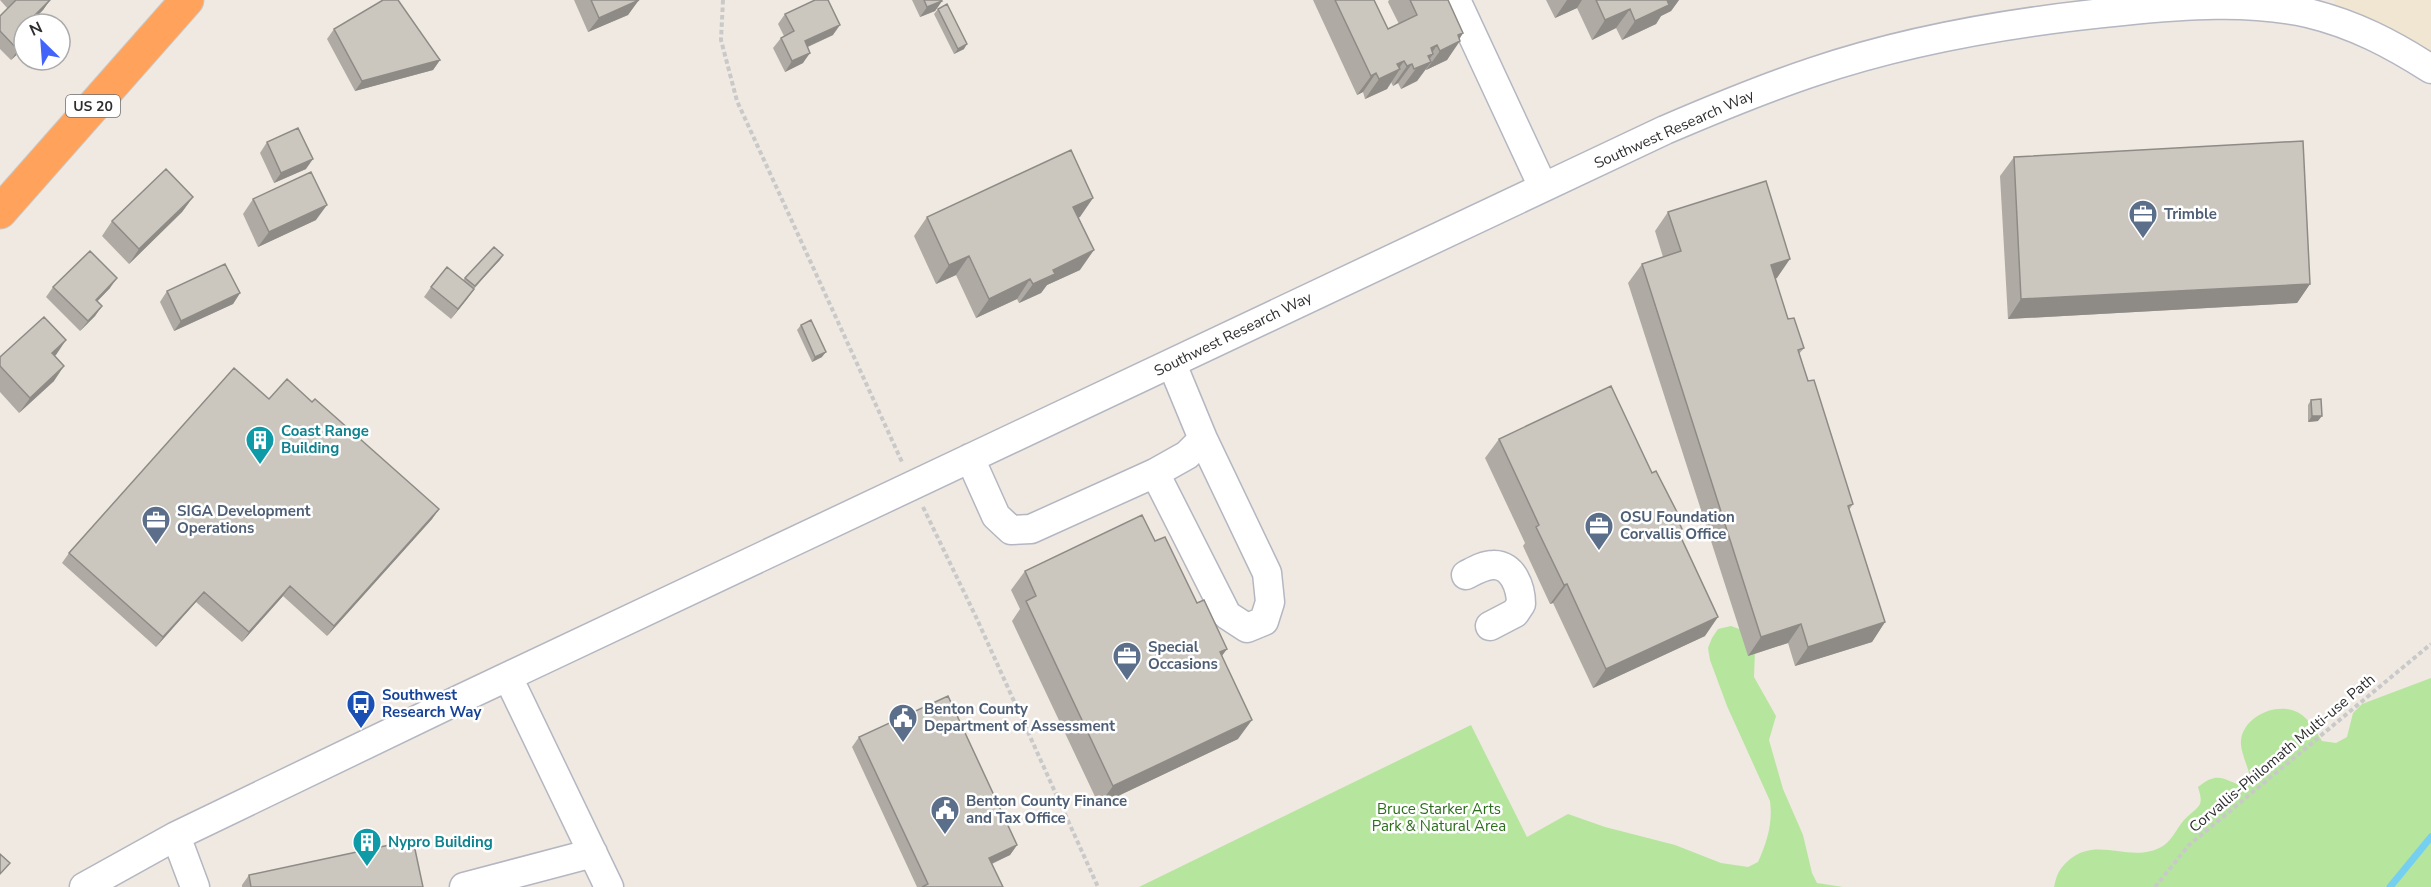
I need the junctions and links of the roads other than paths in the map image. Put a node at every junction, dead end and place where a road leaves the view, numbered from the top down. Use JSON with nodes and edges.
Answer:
{"nodes":[{"id":1,"x":187,"y":0,"type":"edge"},
{"id":2,"x":1456,"y":0,"type":"edge"},
{"id":3,"x":2431,"y":69,"type":"edge"},
{"id":4,"x":1543,"y":188,"type":"junction"},
{"id":5,"x":0,"y":212,"type":"edge"},
{"id":6,"x":1172,"y":364,"type":"junction"},
{"id":7,"x":1203,"y":439,"type":"junction"},
{"id":8,"x":970,"y":458,"type":"junction"},
{"id":9,"x":1155,"y":473,"type":"junction"},
{"id":10,"x":1466,"y":575,"type":"dead end"},
{"id":11,"x":1490,"y":626,"type":"dead end"},
{"id":12,"x":508,"y":676,"type":"junction"},
{"id":13,"x":176,"y":836,"type":"junction"},
{"id":14,"x":593,"y":853,"type":"junction"},
{"id":15,"x":84,"y":887,"type":"edge"},
{"id":16,"x":195,"y":887,"type":"edge"},
{"id":17,"x":464,"y":887,"type":"edge"},
{"id":18,"x":609,"y":887,"type":"edge"}],
"edges":[{"from":1,"to":5,"type":"highway","number":"US 20"},
{"from":2,"to":4,"type":"street"},
{"from":3,"to":4,"type":"street","name":"Southwest Research Way"},
{"from":4,"to":6,"type":"street","name":"Southwest Research Way"},
{"from":6,"to":7,"type":"street"},
{"from":6,"to":8,"type":"street","name":"Southwest Research Way"},
{"from":7,"to":9,"type":"street"},
{"from":7,"to":9,"type":"street"},
{"from":8,"to":9,"type":"street"},
{"from":8,"to":12,"type":"street","name":"Southwest Research Way"},
{"from":10,"to":11,"type":"street"},
{"from":12,"to":13,"type":"street","name":"Southwest Research Way"},
{"from":12,"to":14,"type":"street"},
{"from":13,"to":15,"type":"street","name":"Southwest Research Way"},
{"from":13,"to":16,"type":"street"},
{"from":14,"to":17,"type":"street"},
{"from":14,"to":18,"type":"street"}]}
